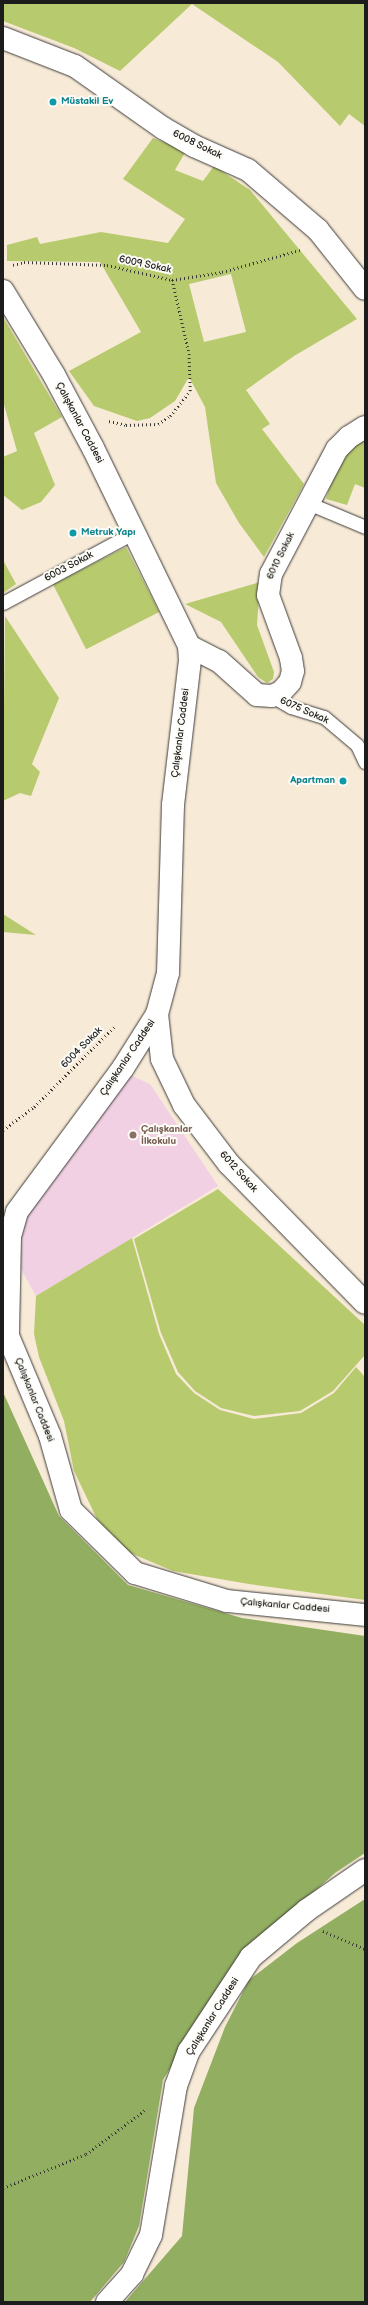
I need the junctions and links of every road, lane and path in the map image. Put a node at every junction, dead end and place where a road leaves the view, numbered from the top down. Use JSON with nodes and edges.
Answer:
{"nodes":[{"id":1,"x":3,"y":38,"type":"edge"},
{"id":2,"x":327,"y":242,"type":"junction"},
{"id":3,"x":10,"y":266,"type":"dead end"},
{"id":4,"x":172,"y":280,"type":"junction"},
{"id":5,"x":365,"y":289,"type":"edge"},
{"id":6,"x":3,"y":291,"type":"edge"},
{"id":7,"x":74,"y":412,"type":"junction"},
{"id":8,"x":365,"y":427,"type":"edge"},
{"id":9,"x":308,"y":503,"type":"junction"},
{"id":10,"x":365,"y":527,"type":"edge"},
{"id":11,"x":135,"y":532,"type":"junction"},
{"id":12,"x":3,"y":602,"type":"edge"},
{"id":13,"x":189,"y":646,"type":"junction"},
{"id":14,"x":272,"y":696,"type":"junction"},
{"id":15,"x":365,"y":762,"type":"edge"},
{"id":16,"x":157,"y":1014,"type":"junction"},
{"id":17,"x":118,"y":1024,"type":"dead end"},
{"id":18,"x":3,"y":1130,"type":"edge"},
{"id":19,"x":365,"y":1303,"type":"edge"},
{"id":20,"x":365,"y":1615,"type":"edge"},
{"id":21,"x":365,"y":1870,"type":"edge"},
{"id":22,"x":296,"y":1919,"type":"junction"},
{"id":23,"x":365,"y":1949,"type":"edge"},
{"id":24,"x":176,"y":2086,"type":"junction"},
{"id":25,"x":3,"y":2188,"type":"edge"},
{"id":26,"x":107,"y":2302,"type":"edge"}],
"edges":[{"from":1,"to":2,"type":"street","name":"6008 Sokak"},
{"from":2,"to":4,"type":"path","name":"6009 Sokak"},
{"from":2,"to":5,"type":"street","name":"6008 Sokak"},
{"from":3,"to":4,"type":"path","name":"6009 Sokak"},
{"from":4,"to":7,"type":"path"},
{"from":6,"to":7,"type":"street","name":"Çalışkanlar Caddesi"},
{"from":7,"to":11,"type":"street","name":"Çalışkanlar Caddesi"},
{"from":8,"to":9,"type":"street","name":"6010 Sokak"},
{"from":9,"to":10,"type":"lane"},
{"from":9,"to":14,"type":"street","name":"6010 Sokak"},
{"from":11,"to":12,"type":"lane","name":"6003 Sokak"},
{"from":11,"to":13,"type":"street","name":"Çalışkanlar Caddesi"},
{"from":13,"to":14,"type":"street"},
{"from":13,"to":16,"type":"street","name":"Çalışkanlar Caddesi"},
{"from":14,"to":15,"type":"lane","name":"6075 Sokak"},
{"from":16,"to":19,"type":"street","name":"6012 Sokak"},
{"from":16,"to":20,"type":"street","name":"Çalışkanlar Caddesi"},
{"from":17,"to":18,"type":"path","name":"6004 Sokak"},
{"from":21,"to":22,"type":"street","name":"Çalışkanlar Caddesi"},
{"from":22,"to":23,"type":"path"},
{"from":22,"to":24,"type":"street","name":"Çalışkanlar Caddesi"},
{"from":24,"to":25,"type":"path"},
{"from":24,"to":26,"type":"street","name":"Çalışkanlar Caddesi"}]}
